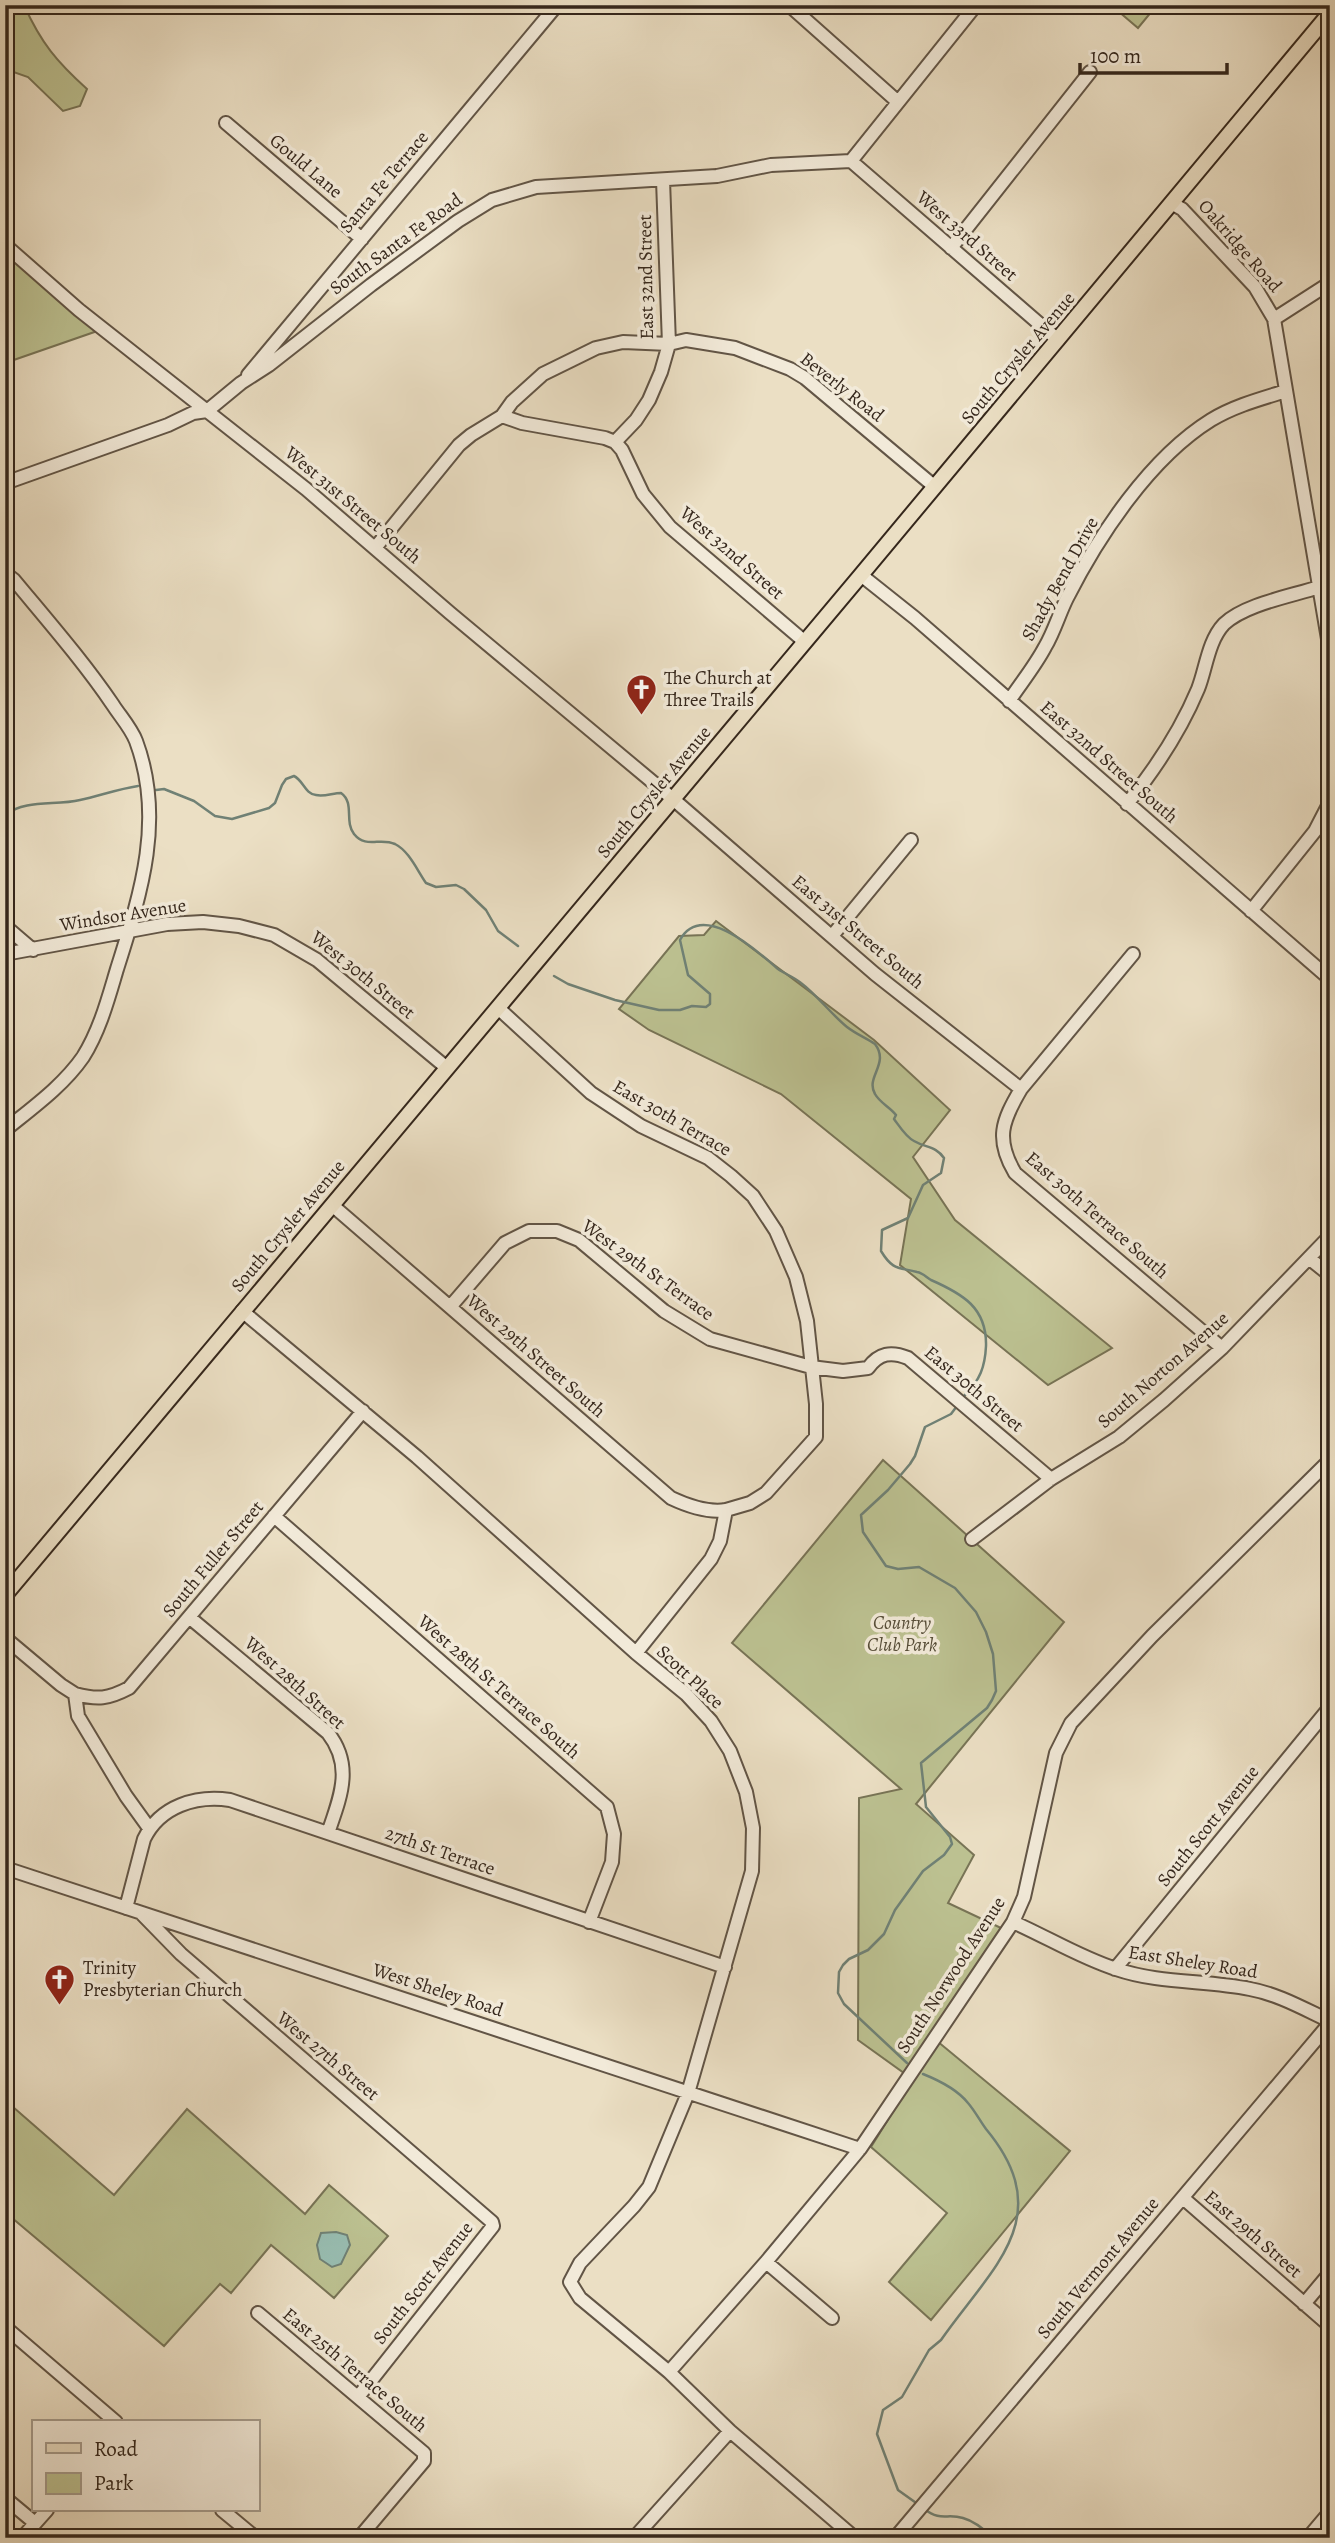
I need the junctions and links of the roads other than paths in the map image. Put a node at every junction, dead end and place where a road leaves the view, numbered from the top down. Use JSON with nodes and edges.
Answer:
{"nodes":[{"id":1,"x":557,"y":5,"type":"edge"},
{"id":2,"x":789,"y":5,"type":"edge"},
{"id":3,"x":976,"y":5,"type":"edge"},
{"id":4,"x":1330,"y":13,"type":"edge"},
{"id":5,"x":1090,"y":72,"type":"dead end"},
{"id":6,"x":898,"y":102,"type":"junction"},
{"id":7,"x":226,"y":123,"type":"dead end"},
{"id":8,"x":851,"y":160,"type":"junction"},
{"id":9,"x":663,"y":180,"type":"junction"},
{"id":10,"x":1171,"y":203,"type":"junction"},
{"id":11,"x":362,"y":239,"type":"junction"},
{"id":12,"x":5,"y":245,"type":"edge"},
{"id":13,"x":951,"y":247,"type":"junction"},
{"id":14,"x":1330,"y":283,"type":"edge"},
{"id":15,"x":1274,"y":319,"type":"junction"},
{"id":16,"x":1058,"y":340,"type":"junction"},
{"id":17,"x":668,"y":344,"type":"junction"},
{"id":18,"x":241,"y":383,"type":"junction"},
{"id":19,"x":1286,"y":391,"type":"junction"},
{"id":20,"x":207,"y":411,"type":"junction"},
{"id":21,"x":502,"y":416,"type":"junction"},
{"id":22,"x":615,"y":442,"type":"junction"},
{"id":23,"x":5,"y":483,"type":"edge"},
{"id":24,"x":935,"y":487,"type":"junction"},
{"id":25,"x":375,"y":548,"type":"junction"},
{"id":26,"x":5,"y":573,"type":"edge"},
{"id":27,"x":861,"y":575,"type":"junction"},
{"id":28,"x":1319,"y":587,"type":"junction"},
{"id":29,"x":805,"y":642,"type":"junction"},
{"id":30,"x":1330,"y":651,"type":"edge"},
{"id":31,"x":1009,"y":701,"type":"junction"},
{"id":32,"x":674,"y":799,"type":"junction"},
{"id":33,"x":1330,"y":802,"type":"edge"},
{"id":34,"x":1127,"y":804,"type":"junction"},
{"id":35,"x":911,"y":840,"type":"dead end"},
{"id":36,"x":1251,"y":911,"type":"junction"},
{"id":37,"x":5,"y":926,"type":"edge"},
{"id":38,"x":247,"y":928,"type":"joint"},
{"id":39,"x":129,"y":933,"type":"junction"},
{"id":40,"x":831,"y":936,"type":"junction"},
{"id":41,"x":33,"y":950,"type":"junction"},
{"id":42,"x":5,"y":954,"type":"edge"},
{"id":43,"x":1133,"y":954,"type":"dead end"},
{"id":44,"x":1330,"y":979,"type":"edge"},
{"id":45,"x":498,"y":1008,"type":"junction"},
{"id":46,"x":447,"y":1068,"type":"junction"},
{"id":47,"x":1021,"y":1089,"type":"junction"},
{"id":48,"x":5,"y":1130,"type":"edge"},
{"id":49,"x":332,"y":1205,"type":"junction"},
{"id":50,"x":1330,"y":1236,"type":"edge"},
{"id":51,"x":1310,"y":1259,"type":"junction"},
{"id":52,"x":1330,"y":1275,"type":"edge"},
{"id":53,"x":450,"y":1307,"type":"junction"},
{"id":54,"x":242,"y":1311,"type":"junction"},
{"id":55,"x":1222,"y":1348,"type":"junction"},
{"id":56,"x":811,"y":1367,"type":"junction"},
{"id":57,"x":868,"y":1368,"type":"joint"},
{"id":58,"x":363,"y":1411,"type":"junction"},
{"id":59,"x":1330,"y":1460,"type":"edge"},
{"id":60,"x":1051,"y":1479,"type":"junction"},
{"id":61,"x":726,"y":1510,"type":"junction"},
{"id":62,"x":274,"y":1516,"type":"junction"},
{"id":63,"x":972,"y":1539,"type":"dead end"},
{"id":64,"x":5,"y":1595,"type":"edge"},
{"id":65,"x":189,"y":1617,"type":"junction"},
{"id":66,"x":5,"y":1638,"type":"edge"},
{"id":67,"x":636,"y":1653,"type":"junction"},
{"id":68,"x":75,"y":1695,"type":"junction"},
{"id":69,"x":1330,"y":1707,"type":"edge"},
{"id":70,"x":149,"y":1828,"type":"junction"},
{"id":71,"x":328,"y":1833,"type":"junction"},
{"id":72,"x":5,"y":1868,"type":"edge"},
{"id":73,"x":125,"y":1908,"type":"junction"},
{"id":74,"x":141,"y":1912,"type":"junction"},
{"id":75,"x":589,"y":1922,"type":"junction"},
{"id":76,"x":1013,"y":1922,"type":"junction"},
{"id":77,"x":724,"y":1967,"type":"junction"},
{"id":78,"x":1115,"y":1969,"type":"junction"},
{"id":79,"x":1330,"y":2022,"type":"edge"},
{"id":80,"x":688,"y":2093,"type":"junction"},
{"id":81,"x":860,"y":2148,"type":"junction"},
{"id":82,"x":1183,"y":2198,"type":"junction"},
{"id":83,"x":493,"y":2226,"type":"joint"},
{"id":84,"x":766,"y":2262,"type":"junction"},
{"id":85,"x":1330,"y":2273,"type":"edge"},
{"id":86,"x":1304,"y":2304,"type":"junction"},
{"id":87,"x":258,"y":2313,"type":"dead end"},
{"id":88,"x":832,"y":2318,"type":"dead end"},
{"id":89,"x":1330,"y":2326,"type":"edge"},
{"id":90,"x":5,"y":2327,"type":"edge"},
{"id":91,"x":669,"y":2372,"type":"junction"},
{"id":92,"x":358,"y":2398,"type":"junction"},
{"id":93,"x":114,"y":2420,"type":"edge"},
{"id":94,"x":730,"y":2431,"type":"junction"},
{"id":95,"x":5,"y":2498,"type":"edge"},
{"id":96,"x":45,"y":2512,"type":"edge"},
{"id":97,"x":224,"y":2512,"type":"edge"},
{"id":98,"x":1330,"y":2512,"type":"edge"},
{"id":99,"x":35,"y":2524,"type":"junction"},
{"id":100,"x":22,"y":2538,"type":"edge"},
{"id":101,"x":256,"y":2538,"type":"edge"},
{"id":102,"x":359,"y":2538,"type":"edge"},
{"id":103,"x":634,"y":2538,"type":"edge"},
{"id":104,"x":855,"y":2538,"type":"edge"},
{"id":105,"x":895,"y":2538,"type":"edge"},
{"id":106,"x":1308,"y":2538,"type":"edge"}],
"edges":[{"from":1,"to":11,"type":"street","name":"Santa Fe Terrace"},
{"from":2,"to":6,"type":"street"},
{"from":3,"to":6,"type":"street"},
{"from":4,"to":10,"type":"main road","name":"South Crysler Avenue"},
{"from":5,"to":13,"type":"street"},
{"from":6,"to":8,"type":"street"},
{"from":7,"to":11,"type":"street","name":"Gould Lane"},
{"from":8,"to":9,"type":"street","name":"South Santa Fe Road"},
{"from":8,"to":13,"type":"street","name":"West 33rd Street"},
{"from":9,"to":17,"type":"street","name":"East 32nd Street"},
{"from":9,"to":18,"type":"street","name":"South Santa Fe Road"},
{"from":10,"to":15,"type":"street","name":"Oakridge Road"},
{"from":10,"to":16,"type":"main road","name":"South Crysler Avenue"},
{"from":11,"to":18,"type":"street","name":"Santa Fe Terrace"},
{"from":12,"to":20,"type":"street","name":"West 31st Street South"},
{"from":13,"to":16,"type":"street","name":"West 33rd Street"},
{"from":14,"to":15,"type":"street"},
{"from":15,"to":19,"type":"street","name":"Oakridge Road"},
{"from":16,"to":24,"type":"main road","name":"South Crysler Avenue"},
{"from":17,"to":21,"type":"street","name":"Beverly Road"},
{"from":17,"to":22,"type":"street","name":"East 32nd Street"},
{"from":17,"to":24,"type":"street","name":"Beverly Road"},
{"from":18,"to":20,"type":"street","name":"South Santa Fe Road"},
{"from":19,"to":28,"type":"street","name":"Oakridge Road"},
{"from":19,"to":31,"type":"street","name":"Shady Bend Drive"},
{"from":20,"to":23,"type":"street","name":"South Santa Fe Road"},
{"from":20,"to":25,"type":"street","name":"West 31st Street South"},
{"from":21,"to":22,"type":"street"},
{"from":21,"to":25,"type":"street","name":"Beverly Road"},
{"from":22,"to":29,"type":"street","name":"West 32nd Street"},
{"from":24,"to":27,"type":"main road","name":"South Crysler Avenue"},
{"from":25,"to":32,"type":"street","name":"West 31st Street South"},
{"from":26,"to":39,"type":"street"},
{"from":27,"to":29,"type":"main road","name":"South Crysler Avenue"},
{"from":27,"to":31,"type":"street","name":"East 32nd Street South"},
{"from":28,"to":30,"type":"street","name":"Oakridge Road"},
{"from":28,"to":34,"type":"street"},
{"from":29,"to":32,"type":"main road","name":"South Crysler Avenue"},
{"from":31,"to":34,"type":"street","name":"East 32nd Street South"},
{"from":32,"to":40,"type":"street","name":"East 31st Street South"},
{"from":32,"to":45,"type":"main road","name":"South Crysler Avenue"},
{"from":33,"to":36,"type":"street"},
{"from":34,"to":36,"type":"street","name":"East 32nd Street South"},
{"from":35,"to":40,"type":"street"},
{"from":36,"to":44,"type":"street","name":"East 32nd Street South"},
{"from":37,"to":41,"type":"street"},
{"from":38,"to":39,"type":"street","name":"Windsor Avenue"},
{"from":38,"to":46,"type":"street","name":"West 30th Street"},
{"from":39,"to":41,"type":"street","name":"Windsor Avenue"},
{"from":39,"to":48,"type":"street"},
{"from":40,"to":47,"type":"street","name":"East 31st Street South"},
{"from":41,"to":42,"type":"street","name":"Windsor Avenue"},
{"from":43,"to":47,"type":"street","name":"East 30th Terrace South"},
{"from":45,"to":46,"type":"main road","name":"South Crysler Avenue"},
{"from":45,"to":56,"type":"street","name":"East 30th Terrace"},
{"from":46,"to":49,"type":"main road","name":"South Crysler Avenue"},
{"from":47,"to":55,"type":"street","name":"East 30th Terrace South"},
{"from":49,"to":53,"type":"street","name":"West 29th Street South"},
{"from":49,"to":54,"type":"main road","name":"South Crysler Avenue"},
{"from":50,"to":51,"type":"street","name":"South Norton Avenue"},
{"from":51,"to":52,"type":"street"},
{"from":51,"to":55,"type":"street","name":"South Norton Avenue"},
{"from":53,"to":56,"type":"street","name":"West 29th St Terrace"},
{"from":53,"to":61,"type":"street","name":"West 29th Street South"},
{"from":54,"to":58,"type":"street","name":"Scott Place"},
{"from":54,"to":64,"type":"main road","name":"South Crysler Avenue"},
{"from":55,"to":60,"type":"street","name":"South Norton Avenue"},
{"from":56,"to":57,"type":"street","name":"West 29th St Terrace"},
{"from":56,"to":61,"type":"street","name":"East 30th Terrace"},
{"from":57,"to":60,"type":"street","name":"East 30th Street"},
{"from":58,"to":62,"type":"street","name":"South Fuller Street"},
{"from":58,"to":67,"type":"street","name":"Scott Place"},
{"from":59,"to":76,"type":"street","name":"South Norwood Avenue"},
{"from":60,"to":63,"type":"street","name":"South Norton Avenue"},
{"from":61,"to":67,"type":"street"},
{"from":62,"to":65,"type":"street","name":"South Fuller Street"},
{"from":62,"to":75,"type":"street","name":"West 28th St Terrace South"},
{"from":65,"to":68,"type":"street","name":"South Fuller Street"},
{"from":65,"to":71,"type":"street","name":"West 28th Street"},
{"from":66,"to":68,"type":"street"},
{"from":67,"to":77,"type":"street","name":"Scott Place"},
{"from":68,"to":70,"type":"street"},
{"from":69,"to":78,"type":"street","name":"South Scott Avenue"},
{"from":70,"to":71,"type":"street","name":"27th St Terrace"},
{"from":70,"to":73,"type":"street"},
{"from":71,"to":75,"type":"street","name":"27th St Terrace"},
{"from":72,"to":73,"type":"street","name":"West Sheley Road"},
{"from":73,"to":74,"type":"street","name":"West Sheley Road"},
{"from":74,"to":80,"type":"street","name":"West Sheley Road"},
{"from":74,"to":83,"type":"street","name":"West 27th Street"},
{"from":75,"to":77,"type":"street","name":"27th St Terrace"},
{"from":76,"to":78,"type":"street","name":"East Sheley Road"},
{"from":76,"to":81,"type":"street","name":"South Norwood Avenue"},
{"from":77,"to":80,"type":"street","name":"Scott Place"},
{"from":78,"to":79,"type":"street","name":"East Sheley Road"},
{"from":79,"to":82,"type":"street","name":"South Vermont Avenue"},
{"from":80,"to":81,"type":"street","name":"West Sheley Road"},
{"from":80,"to":91,"type":"street","name":"Scott Place"},
{"from":81,"to":84,"type":"street","name":"South Norwood Avenue"},
{"from":82,"to":86,"type":"street","name":"East 29th Street"},
{"from":82,"to":105,"type":"street","name":"South Vermont Avenue"},
{"from":83,"to":92,"type":"street","name":"South Scott Avenue"},
{"from":84,"to":88,"type":"street"},
{"from":84,"to":91,"type":"street","name":"South Norwood Avenue"},
{"from":85,"to":86,"type":"street"},
{"from":86,"to":89,"type":"street","name":"East 29th Street"},
{"from":87,"to":92,"type":"street","name":"East 25th Terrace South"},
{"from":90,"to":93,"type":"street"},
{"from":91,"to":94,"type":"street"},
{"from":92,"to":102,"type":"street","name":"East 25th Terrace South"},
{"from":94,"to":103,"type":"street"},
{"from":94,"to":104,"type":"street"},
{"from":95,"to":99,"type":"street"},
{"from":96,"to":99,"type":"street"},
{"from":97,"to":101,"type":"street"},
{"from":98,"to":106,"type":"street"},
{"from":99,"to":100,"type":"street"}]}
